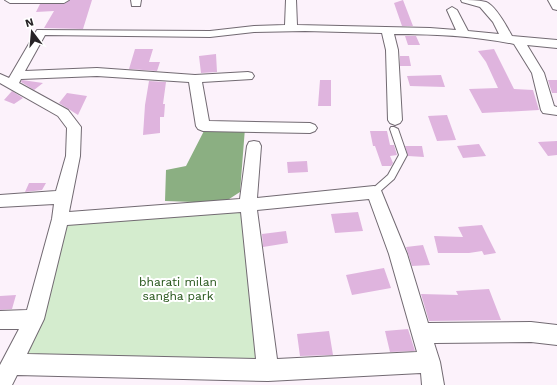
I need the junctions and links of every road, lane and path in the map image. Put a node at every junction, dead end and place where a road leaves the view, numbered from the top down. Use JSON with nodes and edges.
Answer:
{"nodes":[{"id":1,"x":10,"y":0,"type":"edge"},
{"id":2,"x":64,"y":0,"type":"edge"},
{"id":3,"x":290,"y":0,"type":"edge"},
{"id":4,"x":466,"y":0,"type":"edge"},
{"id":5,"x":553,"y":0,"type":"edge"},
{"id":6,"x":557,"y":7,"type":"edge"},
{"id":7,"x":452,"y":10,"type":"dead end"},
{"id":8,"x":48,"y":18,"type":"dead end"},
{"id":9,"x":290,"y":28,"type":"junction"},
{"id":10,"x":387,"y":30,"type":"junction"},
{"id":11,"x":41,"y":32,"type":"junction"},
{"id":12,"x":464,"y":34,"type":"junction"},
{"id":13,"x":513,"y":40,"type":"junction"},
{"id":14,"x":557,"y":44,"type":"edge"},
{"id":15,"x":248,"y":76,"type":"dead end"},
{"id":16,"x":195,"y":79,"type":"junction"},
{"id":17,"x":7,"y":81,"type":"edge"},
{"id":18,"x":557,"y":111,"type":"edge"},
{"id":19,"x":395,"y":125,"type":"joint"},
{"id":20,"x":310,"y":128,"type":"dead end"},
{"id":21,"x":254,"y":146,"type":"dead end"},
{"id":22,"x":374,"y":192,"type":"junction"},
{"id":23,"x":63,"y":197,"type":"junction"},
{"id":24,"x":0,"y":201,"type":"edge"},
{"id":25,"x":248,"y":205,"type":"junction"},
{"id":26,"x":60,"y":219,"type":"junction"},
{"id":27,"x":34,"y":319,"type":"junction"},
{"id":28,"x":0,"y":320,"type":"edge"},
{"id":29,"x":422,"y":333,"type":"junction"},
{"id":30,"x":557,"y":335,"type":"edge"},
{"id":31,"x":430,"y":362,"type":"junction"},
{"id":32,"x":11,"y":364,"type":"junction"},
{"id":33,"x":268,"y":370,"type":"junction"},
{"id":34,"x":1,"y":385,"type":"edge"},
{"id":35,"x":433,"y":385,"type":"edge"}],
"edges":[{"from":1,"to":2,"type":"street"},
{"from":3,"to":9,"type":"street"},
{"from":4,"to":13,"type":"street"},
{"from":5,"to":6,"type":"street"},
{"from":7,"to":12,"type":"street"},
{"from":8,"to":11,"type":"street"},
{"from":9,"to":10,"type":"street"},
{"from":9,"to":11,"type":"street"},
{"from":10,"to":12,"type":"street"},
{"from":10,"to":19,"type":"street"},
{"from":11,"to":17,"type":"street"},
{"from":12,"to":13,"type":"street"},
{"from":13,"to":14,"type":"street"},
{"from":13,"to":18,"type":"street"},
{"from":15,"to":16,"type":"street"},
{"from":16,"to":17,"type":"street"},
{"from":16,"to":20,"type":"street"},
{"from":17,"to":23,"type":"street"},
{"from":19,"to":22,"type":"lane"},
{"from":21,"to":25,"type":"street"},
{"from":22,"to":25,"type":"street"},
{"from":22,"to":29,"type":"street"},
{"from":23,"to":24,"type":"street"},
{"from":23,"to":26,"type":"street"},
{"from":25,"to":26,"type":"street"},
{"from":25,"to":33,"type":"street"},
{"from":26,"to":27,"type":"street"},
{"from":27,"to":28,"type":"street"},
{"from":27,"to":32,"type":"street"},
{"from":29,"to":30,"type":"street"},
{"from":29,"to":31,"type":"street"},
{"from":31,"to":33,"type":"street"},
{"from":31,"to":35,"type":"street"},
{"from":32,"to":33,"type":"street"},
{"from":32,"to":34,"type":"street"}]}
